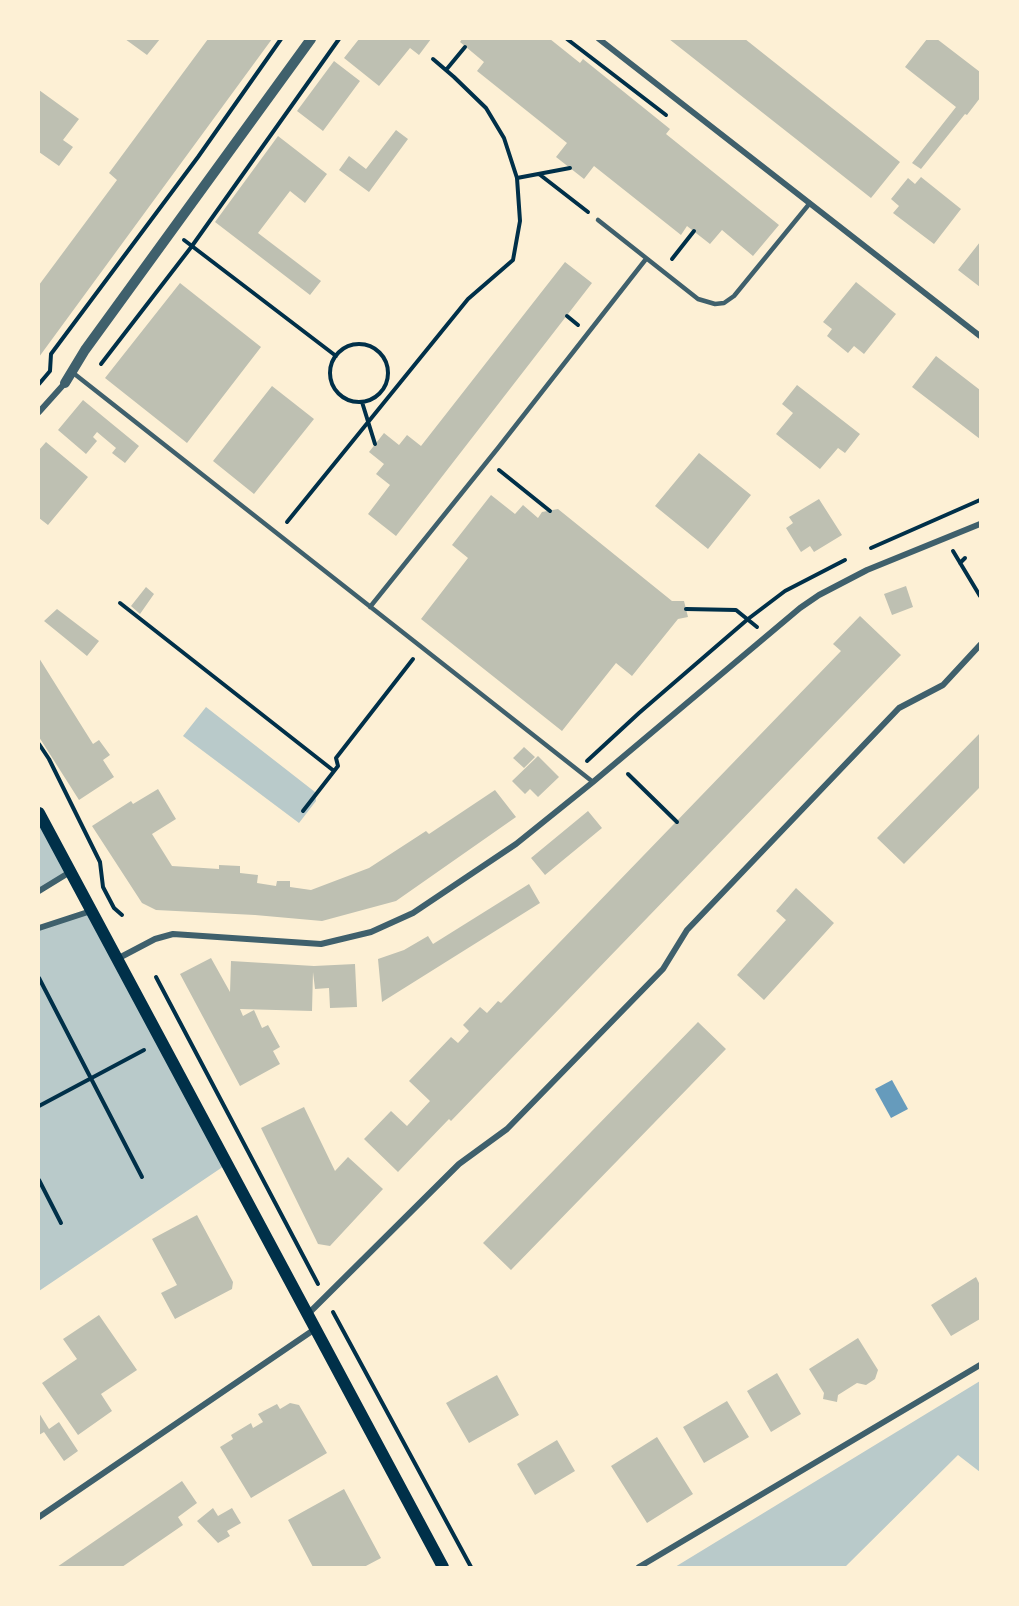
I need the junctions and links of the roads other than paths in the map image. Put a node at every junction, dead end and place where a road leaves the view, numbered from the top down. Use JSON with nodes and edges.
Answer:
{"nodes":[{"id":1,"x":311,"y":39,"type":"edge"},
{"id":2,"x":599,"y":39,"type":"edge"},
{"id":3,"x":810,"y":203,"type":"junction"},
{"id":4,"x":598,"y":220,"type":"road end"},
{"id":5,"x":646,"y":259,"type":"junction"},
{"id":6,"x":980,"y":336,"type":"edge"},
{"id":7,"x":72,"y":372,"type":"junction"},
{"id":8,"x":65,"y":382,"type":"joint"},
{"id":9,"x":39,"y":412,"type":"edge"},
{"id":10,"x":980,"y":524,"type":"edge"},
{"id":11,"x":370,"y":607,"type":"junction"},
{"id":12,"x":980,"y":645,"type":"edge"},
{"id":13,"x":593,"y":783,"type":"junction"},
{"id":14,"x":39,"y":813,"type":"edge"},
{"id":15,"x":70,"y":872,"type":"junction"},
{"id":16,"x":39,"y":891,"type":"edge"},
{"id":17,"x":91,"y":910,"type":"junction"},
{"id":18,"x":39,"y":928,"type":"edge"},
{"id":19,"x":117,"y":959,"type":"junction"},
{"id":20,"x":308,"y":1315,"type":"junction"},
{"id":21,"x":315,"y":1329,"type":"junction"},
{"id":22,"x":980,"y":1365,"type":"edge"},
{"id":23,"x":39,"y":1517,"type":"edge"},
{"id":24,"x":443,"y":1567,"type":"edge"},
{"id":25,"x":639,"y":1567,"type":"edge"}],
"edges":[{"from":1,"to":7,"type":"street"},
{"from":2,"to":3,"type":"street"},
{"from":3,"to":5,"type":"lane"},
{"from":3,"to":6,"type":"street"},
{"from":4,"to":5,"type":"lane"},
{"from":5,"to":11,"type":"lane"},
{"from":7,"to":8,"type":"street"},
{"from":7,"to":11,"type":"lane"},
{"from":8,"to":9,"type":"street"},
{"from":10,"to":13,"type":"street"},
{"from":11,"to":13,"type":"lane"},
{"from":12,"to":20,"type":"street"},
{"from":13,"to":19,"type":"street"},
{"from":14,"to":15,"type":"main road"},
{"from":15,"to":16,"type":"street"},
{"from":15,"to":17,"type":"main road"},
{"from":17,"to":18,"type":"street"},
{"from":17,"to":19,"type":"main road"},
{"from":19,"to":20,"type":"main road"},
{"from":20,"to":21,"type":"main road"},
{"from":21,"to":23,"type":"street"},
{"from":21,"to":24,"type":"main road"},
{"from":22,"to":25,"type":"street"}]}
